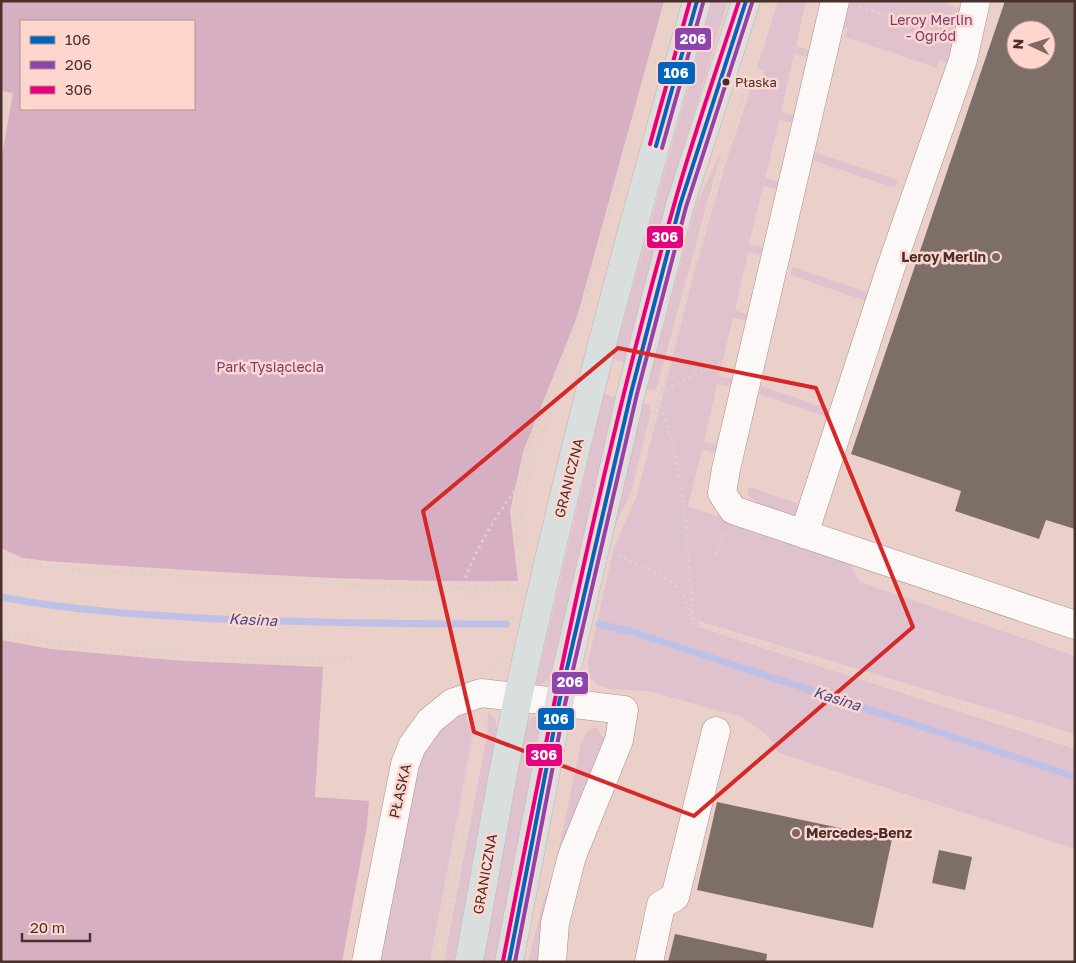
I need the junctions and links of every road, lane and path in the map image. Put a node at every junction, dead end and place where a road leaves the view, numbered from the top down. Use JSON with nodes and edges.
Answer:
{"nodes":[{"id":1,"x":697,"y":1,"type":"edge"},
{"id":2,"x":746,"y":1,"type":"edge"},
{"id":3,"x":976,"y":1,"type":"edge"},
{"id":4,"x":844,"y":3,"type":"edge"},
{"id":5,"x":966,"y":42,"type":"junction"},
{"id":6,"x":748,"y":83,"type":"dead end"},
{"id":7,"x":633,"y":126,"type":"dead end"},
{"id":8,"x":728,"y":143,"type":"dead end"},
{"id":9,"x":726,"y":152,"type":"dead end"},
{"id":10,"x":750,"y":370,"type":"junction"},
{"id":11,"x":660,"y":393,"type":"junction"},
{"id":12,"x":658,"y":400,"type":"junction"},
{"id":13,"x":648,"y":438,"type":"dead end"},
{"id":14,"x":520,"y":483,"type":"junction"},
{"id":15,"x":804,"y":534,"type":"junction"},
{"id":16,"x":614,"y":553,"type":"dead end"},
{"id":17,"x":2,"y":561,"type":"edge"},
{"id":18,"x":521,"y":568,"type":"dead end"},
{"id":19,"x":527,"y":587,"type":"junction"},
{"id":20,"x":461,"y":589,"type":"junction"},
{"id":21,"x":478,"y":589,"type":"junction"},
{"id":22,"x":693,"y":623,"type":"junction"},
{"id":23,"x":1075,"y":625,"type":"edge"},
{"id":24,"x":1,"y":632,"type":"edge"},
{"id":25,"x":503,"y":655,"type":"dead end"},
{"id":26,"x":356,"y":657,"type":"dead end"},
{"id":27,"x":481,"y":672,"type":"dead end"},
{"id":28,"x":518,"y":696,"type":"junction"},
{"id":29,"x":559,"y":703,"type":"junction"},
{"id":30,"x":484,"y":710,"type":"dead end"},
{"id":31,"x":474,"y":716,"type":"dead end"},
{"id":32,"x":716,"y":730,"type":"dead end"},
{"id":33,"x":482,"y":739,"type":"dead end"},
{"id":34,"x":1075,"y":744,"type":"edge"},
{"id":35,"x":474,"y":784,"type":"dead end"},
{"id":36,"x":366,"y":962,"type":"edge"},
{"id":37,"x":433,"y":962,"type":"edge"},
{"id":38,"x":440,"y":962,"type":"edge"},
{"id":39,"x":469,"y":962,"type":"edge"},
{"id":40,"x":509,"y":962,"type":"edge"},
{"id":41,"x":552,"y":962,"type":"edge"},
{"id":42,"x":649,"y":962,"type":"edge"}],
"edges":[{"from":1,"to":19,"type":"main road","name":"GRANICZNA"},
{"from":2,"to":29,"type":"main road"},
{"from":3,"to":5,"type":"street"},
{"from":4,"to":5,"type":"path"},
{"from":4,"to":10,"type":"street"},
{"from":5,"to":15,"type":"street"},
{"from":6,"to":8,"type":"path"},
{"from":7,"to":14,"type":"path"},
{"from":9,"to":11,"type":"path"},
{"from":10,"to":11,"type":"path"},
{"from":10,"to":15,"type":"street"},
{"from":11,"to":12,"type":"path"},
{"from":12,"to":13,"type":"path"},
{"from":12,"to":22,"type":"path"},
{"from":14,"to":18,"type":"path"},
{"from":14,"to":20,"type":"path"},
{"from":15,"to":23,"type":"street"},
{"from":16,"to":22,"type":"path"},
{"from":17,"to":20,"type":"path"},
{"from":19,"to":21,"type":"path"},
{"from":19,"to":28,"type":"main road","name":"GRANICZNA"},
{"from":20,"to":21,"type":"path"},
{"from":20,"to":21,"type":"path"},
{"from":22,"to":34,"type":"path"},
{"from":24,"to":26,"type":"path"},
{"from":25,"to":27,"type":"path"},
{"from":28,"to":29,"type":"street","name":"PŁASKA"},
{"from":28,"to":36,"type":"street","name":"PŁASKA"},
{"from":28,"to":39,"type":"main road","name":"GRANICZNA"},
{"from":29,"to":40,"type":"main road"},
{"from":29,"to":41,"type":"street","name":"PŁASKA"},
{"from":30,"to":33,"type":"path"},
{"from":31,"to":37,"type":"path"},
{"from":32,"to":42,"type":"street"},
{"from":35,"to":38,"type":"path"}]}
